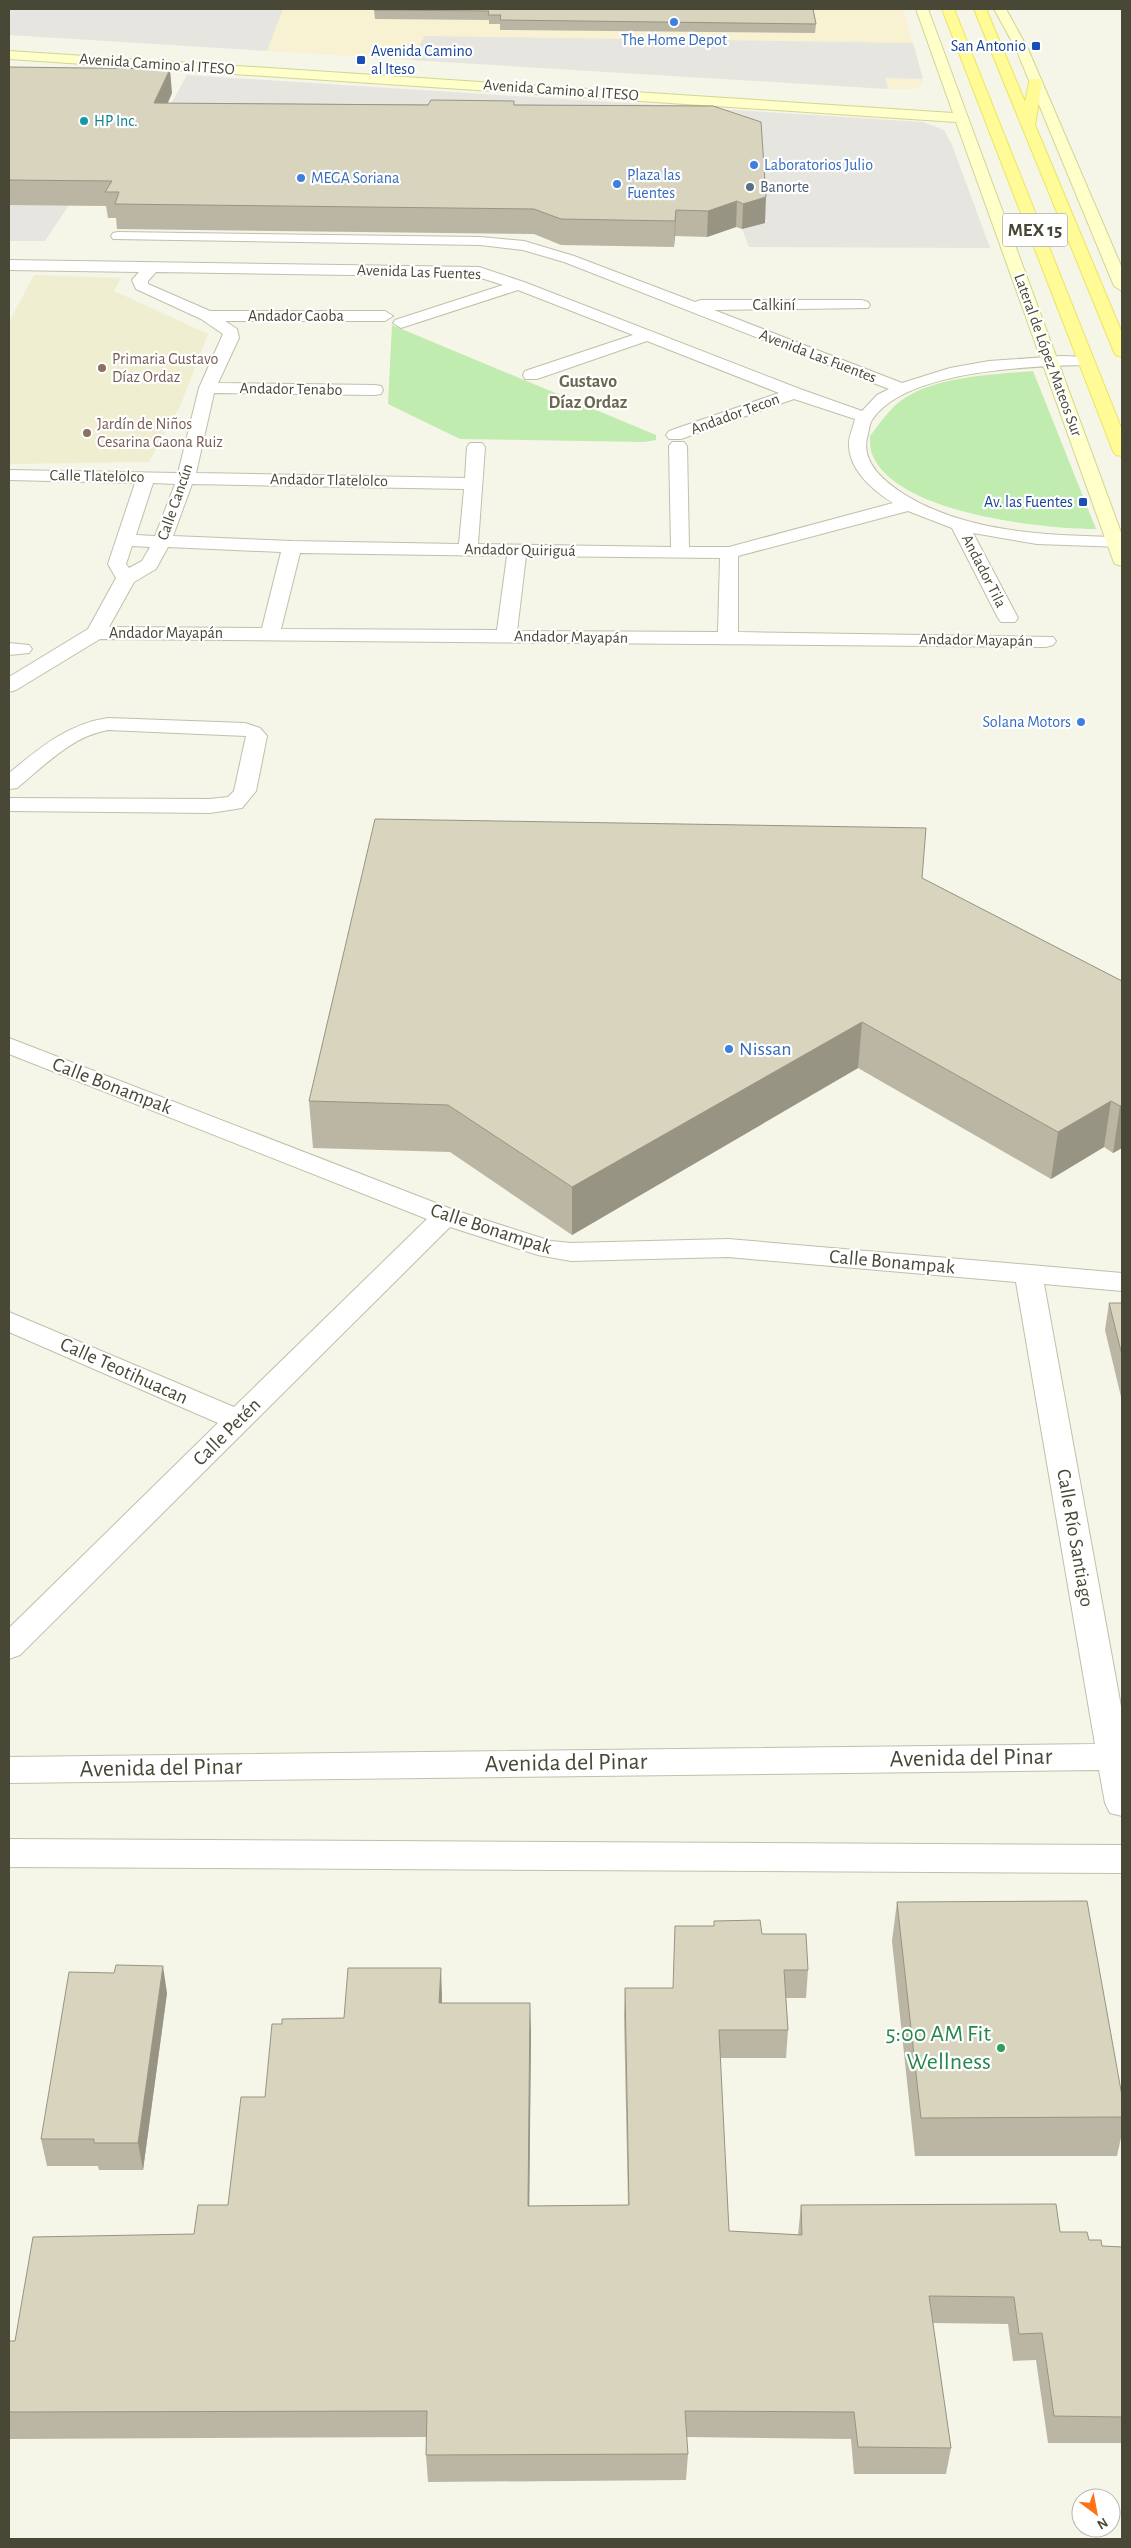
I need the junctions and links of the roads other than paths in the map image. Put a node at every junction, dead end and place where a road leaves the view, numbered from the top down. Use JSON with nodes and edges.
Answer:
{"nodes":[{"id":1,"x":922,"y":9,"type":"edge"},
{"id":2,"x":948,"y":9,"type":"edge"},
{"id":3,"x":980,"y":9,"type":"edge"},
{"id":4,"x":1000,"y":9,"type":"edge"},
{"id":5,"x":9,"y":44,"type":"edge"},
{"id":6,"x":9,"y":55,"type":"edge"},
{"id":7,"x":1035,"y":82,"type":"junction"},
{"id":8,"x":856,"y":97,"type":"dead end"},
{"id":9,"x":941,"y":100,"type":"dead end"},
{"id":10,"x":957,"y":100,"type":"junction"},
{"id":11,"x":963,"y":118,"type":"junction"},
{"id":12,"x":1028,"y":126,"type":"junction"},
{"id":13,"x":118,"y":236,"type":"dead end"},
{"id":14,"x":243,"y":239,"type":"junction"},
{"id":15,"x":438,"y":241,"type":"junction"},
{"id":16,"x":9,"y":265,"type":"edge"},
{"id":17,"x":152,"y":267,"type":"junction"},
{"id":18,"x":226,"y":269,"type":"junction"},
{"id":19,"x":429,"y":270,"type":"junction"},
{"id":20,"x":519,"y":285,"type":"junction"},
{"id":21,"x":1122,"y":286,"type":"edge"},
{"id":22,"x":686,"y":304,"type":"junction"},
{"id":23,"x":862,"y":305,"type":"dead end"},
{"id":24,"x":207,"y":316,"type":"junction"},
{"id":25,"x":385,"y":316,"type":"dead end"},
{"id":26,"x":401,"y":324,"type":"dead end"},
{"id":27,"x":649,"y":335,"type":"junction"},
{"id":28,"x":1122,"y":352,"type":"edge"},
{"id":29,"x":1050,"y":360,"type":"junction"},
{"id":30,"x":1086,"y":360,"type":"junction"},
{"id":31,"x":530,"y":375,"type":"dead end"},
{"id":32,"x":207,"y":388,"type":"junction"},
{"id":33,"x":903,"y":389,"type":"junction"},
{"id":34,"x":375,"y":390,"type":"dead end"},
{"id":35,"x":794,"y":393,"type":"junction"},
{"id":36,"x":864,"y":417,"type":"junction"},
{"id":37,"x":476,"y":447,"type":"dead end"},
{"id":38,"x":1122,"y":451,"type":"edge"},
{"id":39,"x":9,"y":475,"type":"edge"},
{"id":40,"x":146,"y":477,"type":"junction"},
{"id":41,"x":186,"y":477,"type":"junction"},
{"id":42,"x":473,"y":484,"type":"junction"},
{"id":43,"x":908,"y":504,"type":"junction"},
{"id":44,"x":960,"y":525,"type":"junction"},
{"id":45,"x":125,"y":540,"type":"junction"},
{"id":46,"x":162,"y":542,"type":"junction"},
{"id":47,"x":1116,"y":543,"type":"junction"},
{"id":48,"x":292,"y":547,"type":"junction"},
{"id":49,"x":468,"y":550,"type":"junction"},
{"id":50,"x":517,"y":550,"type":"junction"},
{"id":51,"x":680,"y":552,"type":"junction"},
{"id":52,"x":729,"y":553,"type":"junction"},
{"id":53,"x":1122,"y":560,"type":"edge"},
{"id":54,"x":126,"y":578,"type":"junction"},
{"id":55,"x":1008,"y":618,"type":"dead end"},
{"id":56,"x":96,"y":633,"type":"junction"},
{"id":57,"x":270,"y":634,"type":"junction"},
{"id":58,"x":506,"y":636,"type":"junction"},
{"id":59,"x":728,"y":638,"type":"junction"},
{"id":60,"x":1046,"y":641,"type":"dead end"},
{"id":61,"x":9,"y":686,"type":"edge"},
{"id":62,"x":9,"y":783,"type":"edge"},
{"id":63,"x":9,"y":806,"type":"edge"},
{"id":64,"x":9,"y":1045,"type":"edge"},
{"id":65,"x":445,"y":1216,"type":"junction"},
{"id":66,"x":1028,"y":1274,"type":"junction"},
{"id":67,"x":1122,"y":1282,"type":"edge"},
{"id":68,"x":9,"y":1321,"type":"edge"},
{"id":69,"x":238,"y":1420,"type":"junction"},
{"id":70,"x":9,"y":1647,"type":"edge"},
{"id":71,"x":1118,"y":1755,"type":"edge"},
{"id":72,"x":9,"y":1770,"type":"edge"},
{"id":73,"x":1122,"y":1803,"type":"edge"},
{"id":74,"x":9,"y":1853,"type":"edge"},
{"id":75,"x":1122,"y":1859,"type":"edge"}],
"edges":[{"from":1,"to":10,"type":"main road","name":"Lateral de López Mateos Sur"},
{"from":2,"to":30,"type":"main road","number":"MEX 15"},
{"from":3,"to":12,"type":"main road","number":"MEX 15"},
{"from":4,"to":7,"type":"main road"},
{"from":5,"to":8,"type":"main road","name":"Avenida Camino al ITESO"},
{"from":6,"to":11,"type":"main road","name":"Avenida Camino al ITESO"},
{"from":7,"to":12,"type":"main road"},
{"from":7,"to":21,"type":"main road"},
{"from":9,"to":10,"type":"main road"},
{"from":10,"to":11,"type":"main road","name":"Lateral de López Mateos Sur"},
{"from":11,"to":29,"type":"main road","name":"Lateral de López Mateos Sur"},
{"from":12,"to":28,"type":"main road","number":"MEX 15"},
{"from":13,"to":14,"type":"street","name":"Avenida Las Fuentes"},
{"from":14,"to":15,"type":"street","name":"Avenida Las Fuentes"},
{"from":14,"to":18,"type":"street"},
{"from":15,"to":19,"type":"street"},
{"from":15,"to":22,"type":"street","name":"Avenida Las Fuentes"},
{"from":16,"to":17,"type":"street","name":"Avenida Las Fuentes"},
{"from":17,"to":18,"type":"street","name":"Avenida Las Fuentes"},
{"from":17,"to":24,"type":"street","name":"Calle Cancún"},
{"from":18,"to":19,"type":"street","name":"Avenida Las Fuentes"},
{"from":19,"to":20,"type":"street","name":"Avenida Las Fuentes"},
{"from":20,"to":26,"type":"street"},
{"from":20,"to":27,"type":"street","name":"Avenida Las Fuentes"},
{"from":22,"to":23,"type":"street","name":"Calkiní"},
{"from":22,"to":33,"type":"street","name":"Avenida Las Fuentes"},
{"from":24,"to":25,"type":"street","name":"Andador Caoba"},
{"from":24,"to":32,"type":"street","name":"Calle Cancún"},
{"from":27,"to":31,"type":"street"},
{"from":27,"to":35,"type":"street","name":"Avenida Las Fuentes"},
{"from":29,"to":30,"type":"street"},
{"from":29,"to":33,"type":"street"},
{"from":29,"to":47,"type":"main road","name":"Lateral de López Mateos Sur"},
{"from":30,"to":38,"type":"main road","number":"MEX 15"},
{"from":32,"to":34,"type":"street","name":"Andador Tenabo"},
{"from":32,"to":41,"type":"street","name":"Calle Cancún"},
{"from":33,"to":36,"type":"street"},
{"from":35,"to":36,"type":"street","name":"Avenida Las Fuentes"},
{"from":35,"to":51,"type":"street","name":"Andador Tecon"},
{"from":36,"to":43,"type":"street"},
{"from":37,"to":42,"type":"street"},
{"from":39,"to":40,"type":"street","name":"Calle Tlatelolco"},
{"from":40,"to":41,"type":"street","name":"Calle Tlatelolco"},
{"from":40,"to":45,"type":"street","name":"Calle Cancún"},
{"from":41,"to":42,"type":"street","name":"Andador Tlatelolco"},
{"from":41,"to":46,"type":"street","name":"Calle Cancún"},
{"from":42,"to":49,"type":"street"},
{"from":43,"to":44,"type":"street"},
{"from":43,"to":52,"type":"street","name":"Andador Quiriguá"},
{"from":44,"to":47,"type":"street"},
{"from":44,"to":55,"type":"street","name":"Andador Tila"},
{"from":45,"to":46,"type":"street","name":"Andador Quiriguá"},
{"from":45,"to":54,"type":"street","name":"Calle Cancún"},
{"from":46,"to":48,"type":"street","name":"Andador Quiriguá"},
{"from":46,"to":54,"type":"street","name":"Calle Cancún"},
{"from":47,"to":53,"type":"main road","name":"Lateral de López Mateos Sur"},
{"from":48,"to":49,"type":"street","name":"Andador Quiriguá"},
{"from":48,"to":57,"type":"street"},
{"from":49,"to":50,"type":"street","name":"Andador Quiriguá"},
{"from":50,"to":51,"type":"street","name":"Andador Quiriguá"},
{"from":50,"to":58,"type":"street"},
{"from":51,"to":52,"type":"street","name":"Andador Quiriguá"},
{"from":52,"to":59,"type":"street"},
{"from":54,"to":56,"type":"street"},
{"from":56,"to":57,"type":"street","name":"Andador Mayapán"},
{"from":56,"to":61,"type":"street"},
{"from":57,"to":58,"type":"street","name":"Andador Mayapán"},
{"from":58,"to":59,"type":"street","name":"Andador Mayapán"},
{"from":59,"to":60,"type":"street","name":"Andador Mayapán"},
{"from":62,"to":63,"type":"street"},
{"from":64,"to":65,"type":"street","name":"Calle Bonampak"},
{"from":65,"to":66,"type":"street","name":"Calle Bonampak"},
{"from":65,"to":69,"type":"street","name":"Calle Petén"},
{"from":66,"to":67,"type":"street","name":"Calle Bonampak"},
{"from":66,"to":71,"type":"street","name":"Calle Río Santiago"},
{"from":68,"to":69,"type":"street","name":"Calle Teotihuacan"},
{"from":69,"to":70,"type":"street","name":"Calle Petén"},
{"from":71,"to":72,"type":"street","name":"Avenida del Pinar"},
{"from":71,"to":73,"type":"street","name":"Calle Río Santiago"},
{"from":74,"to":75,"type":"street"}]}
